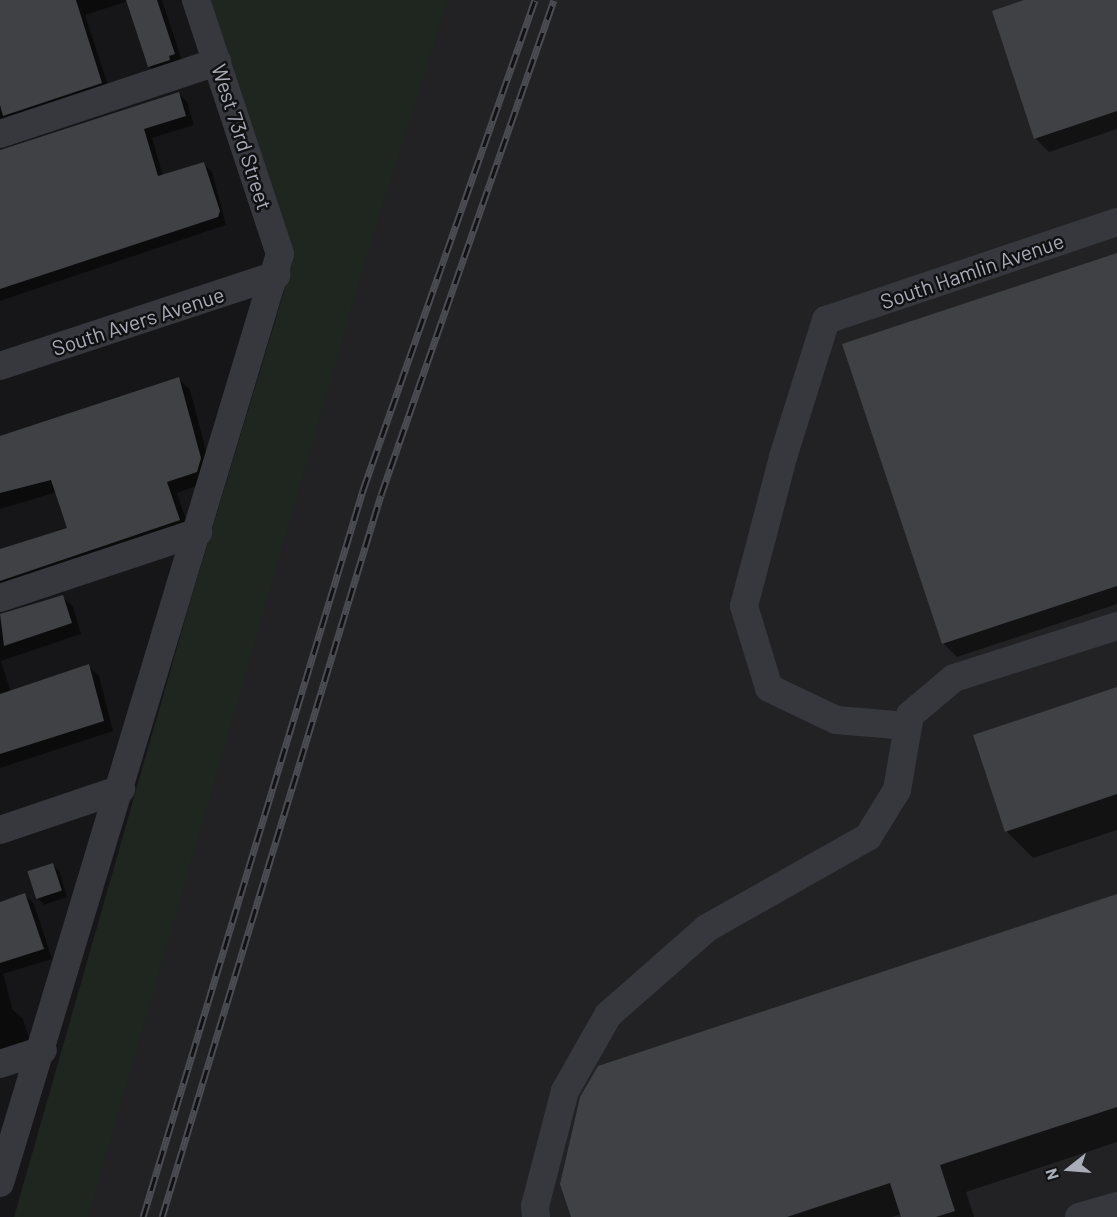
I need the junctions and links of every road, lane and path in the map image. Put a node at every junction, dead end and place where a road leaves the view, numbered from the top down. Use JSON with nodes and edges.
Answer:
{"nodes":[{"id":1,"x":196,"y":0,"type":"edge"},
{"id":2,"x":217,"y":62,"type":"junction"},
{"id":3,"x":0,"y":134,"type":"edge"},
{"id":4,"x":1117,"y":222,"type":"edge"},
{"id":5,"x":276,"y":275,"type":"junction"},
{"id":6,"x":0,"y":366,"type":"edge"},
{"id":7,"x":198,"y":532,"type":"junction"},
{"id":8,"x":0,"y":598,"type":"edge"},
{"id":9,"x":1117,"y":626,"type":"edge"},
{"id":10,"x":908,"y":726,"type":"junction"},
{"id":11,"x":121,"y":789,"type":"junction"},
{"id":12,"x":0,"y":830,"type":"edge"},
{"id":13,"x":43,"y":1050,"type":"junction"},
{"id":14,"x":0,"y":1064,"type":"edge"},
{"id":15,"x":0,"y":1183,"type":"edge"},
{"id":16,"x":1117,"y":1206,"type":"edge"},
{"id":17,"x":536,"y":1217,"type":"edge"},
{"id":18,"x":1079,"y":1217,"type":"edge"}],
"edges":[{"from":1,"to":2,"type":"street","name":"West 73rd Street"},
{"from":2,"to":3,"type":"street"},
{"from":2,"to":5,"type":"street","name":"West 73rd Street"},
{"from":4,"to":10,"type":"street","name":"South Hamlin Avenue"},
{"from":5,"to":6,"type":"street","name":"South Avers Avenue"},
{"from":5,"to":7,"type":"street","name":"West 73rd Street"},
{"from":7,"to":8,"type":"street"},
{"from":7,"to":11,"type":"street","name":"West 73rd Street"},
{"from":9,"to":10,"type":"street"},
{"from":10,"to":17,"type":"street"},
{"from":11,"to":12,"type":"street"},
{"from":11,"to":13,"type":"street","name":"West 73rd Street"},
{"from":13,"to":14,"type":"street"},
{"from":13,"to":15,"type":"street","name":"West 73rd Street"},
{"from":16,"to":18,"type":"street"}]}
